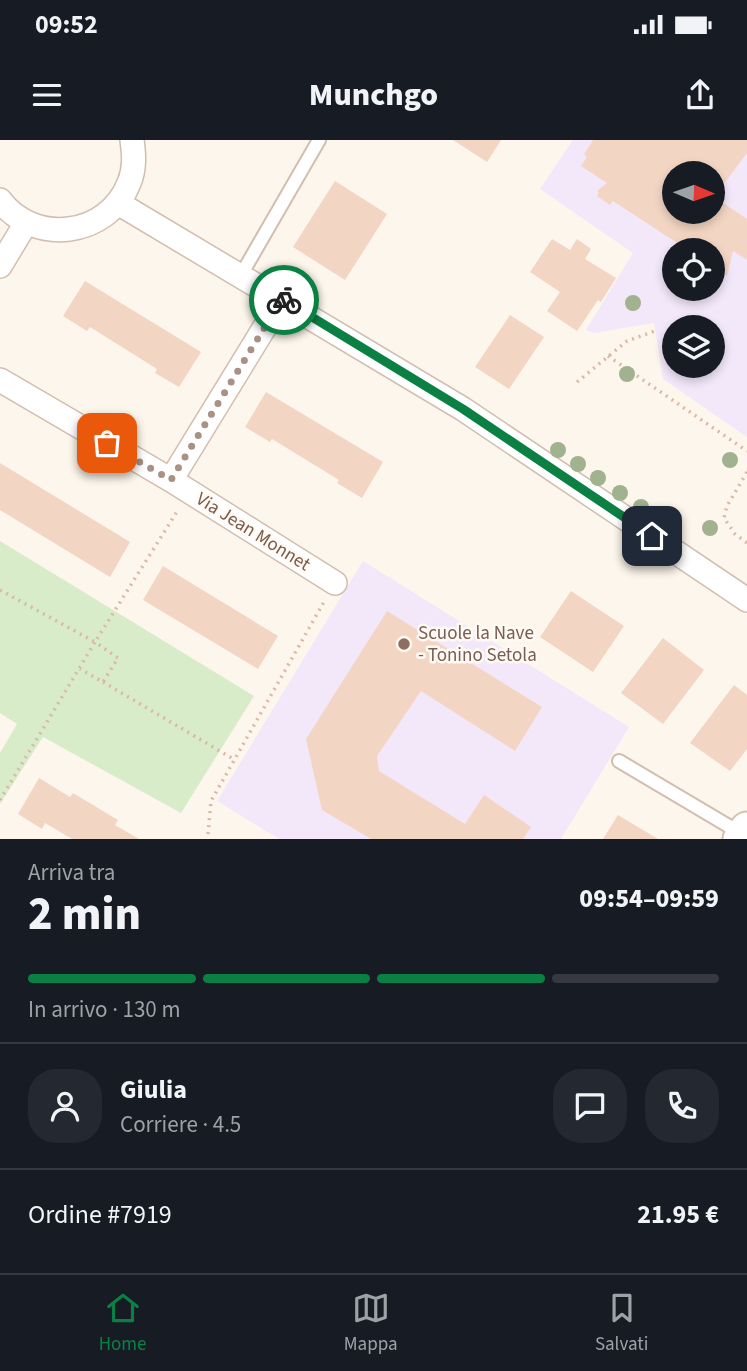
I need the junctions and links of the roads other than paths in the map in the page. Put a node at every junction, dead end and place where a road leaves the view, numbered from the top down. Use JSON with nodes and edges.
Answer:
{"nodes":[{"id":1,"x":132,"y":140,"type":"edge"},
{"id":2,"x":319,"y":140,"type":"edge"},
{"id":3,"x":0,"y":200,"type":"edge"},
{"id":4,"x":118,"y":203,"type":"junction"},
{"id":5,"x":26,"y":223,"type":"junction"},
{"id":6,"x":0,"y":266,"type":"edge"},
{"id":7,"x":241,"y":275,"type":"junction"},
{"id":8,"x":282,"y":299,"type":"junction"},
{"id":9,"x":0,"y":380,"type":"edge"},
{"id":10,"x":180,"y":486,"type":"junction"},
{"id":11,"x":335,"y":583,"type":"road end"},
{"id":12,"x":747,"y":600,"type":"edge"},
{"id":13,"x":619,"y":761,"type":"dead end"},
{"id":14,"x":743,"y":834,"type":"edge"}],
"edges":[{"from":1,"to":4,"type":"street"},
{"from":2,"to":7,"type":"lane"},
{"from":3,"to":5,"type":"street"},
{"from":4,"to":5,"type":"street"},
{"from":4,"to":7,"type":"street"},
{"from":5,"to":6,"type":"street"},
{"from":7,"to":8,"type":"street"},
{"from":8,"to":10,"type":"street"},
{"from":8,"to":12,"type":"street"},
{"from":9,"to":10,"type":"street","name":"Via Jean Monnet"},
{"from":10,"to":11,"type":"street","name":"Via Jean Monnet"},
{"from":13,"to":14,"type":"lane"}]}
